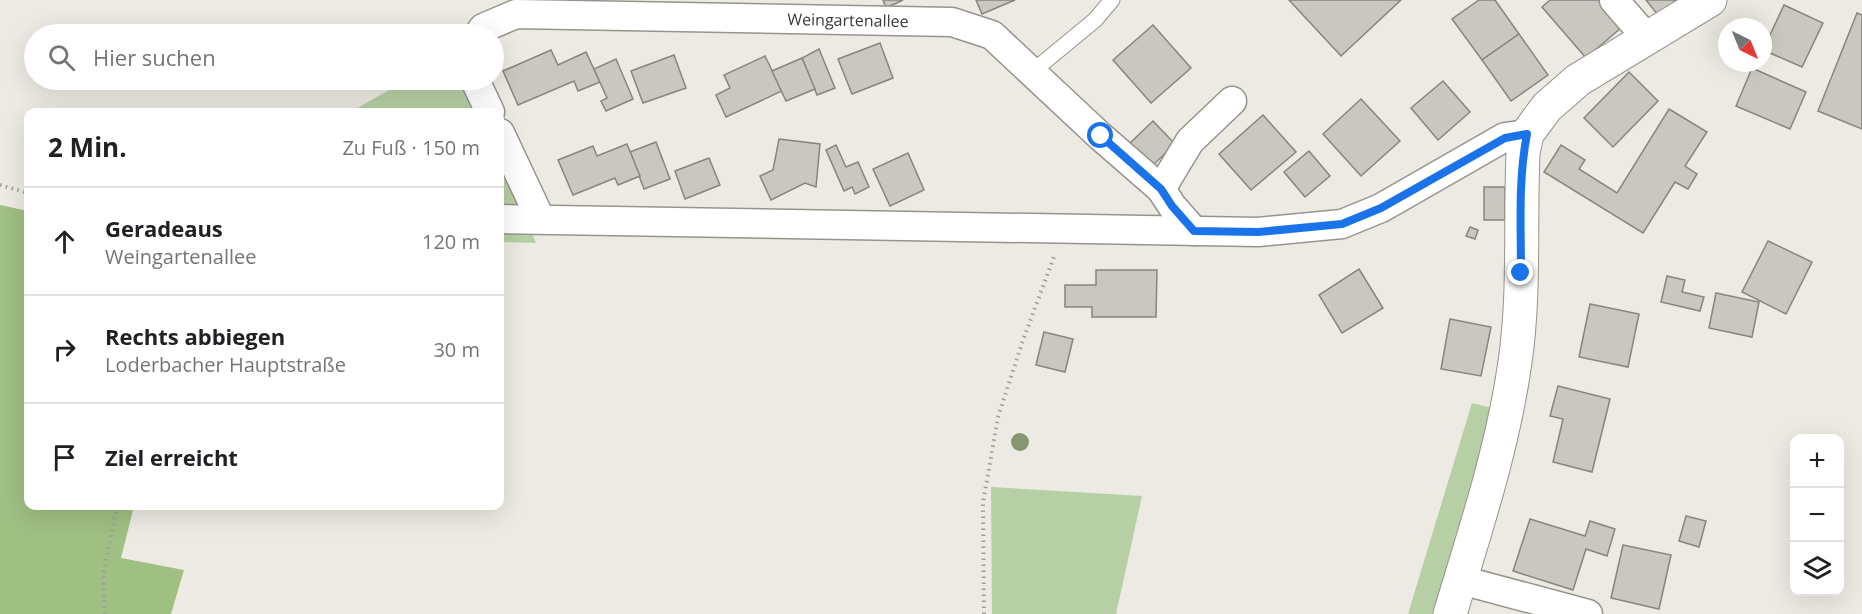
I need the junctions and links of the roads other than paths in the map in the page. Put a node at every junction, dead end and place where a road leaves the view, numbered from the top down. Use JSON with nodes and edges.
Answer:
{"nodes":[{"id":1,"x":1112,"y":0,"type":"edge"},
{"id":2,"x":1614,"y":0,"type":"edge"},
{"id":3,"x":1710,"y":0,"type":"edge"},
{"id":4,"x":492,"y":24,"type":"edge"},
{"id":5,"x":1646,"y":37,"type":"junction"},
{"id":6,"x":1032,"y":72,"type":"junction"},
{"id":7,"x":480,"y":90,"type":"edge"},
{"id":8,"x":1232,"y":101,"type":"dead end"},
{"id":9,"x":488,"y":108,"type":"edge"},
{"id":10,"x":1527,"y":134,"type":"junction"},
{"id":11,"x":504,"y":141,"type":"edge"},
{"id":12,"x":1161,"y":189,"type":"junction"},
{"id":13,"x":540,"y":218,"type":"junction"},
{"id":14,"x":504,"y":219,"type":"edge"},
{"id":15,"x":1194,"y":231,"type":"junction"},
{"id":16,"x":1461,"y":580,"type":"junction"},
{"id":17,"x":1450,"y":614,"type":"edge"},
{"id":18,"x":1588,"y":614,"type":"edge"}],
"edges":[{"from":1,"to":6,"type":"lane"},
{"from":2,"to":5,"type":"street"},
{"from":3,"to":5,"type":"street"},
{"from":4,"to":6,"type":"street","name":"Weingartenallee"},
{"from":5,"to":10,"type":"street"},
{"from":6,"to":12,"type":"street","name":"Weingartenallee"},
{"from":7,"to":9,"type":"street"},
{"from":8,"to":12,"type":"street"},
{"from":10,"to":15,"type":"street"},
{"from":10,"to":16,"type":"street"},
{"from":11,"to":13,"type":"street"},
{"from":12,"to":15,"type":"street","name":"Weingartenallee"},
{"from":13,"to":14,"type":"street"},
{"from":13,"to":15,"type":"street"},
{"from":16,"to":17,"type":"street"},
{"from":16,"to":18,"type":"street"}]}
